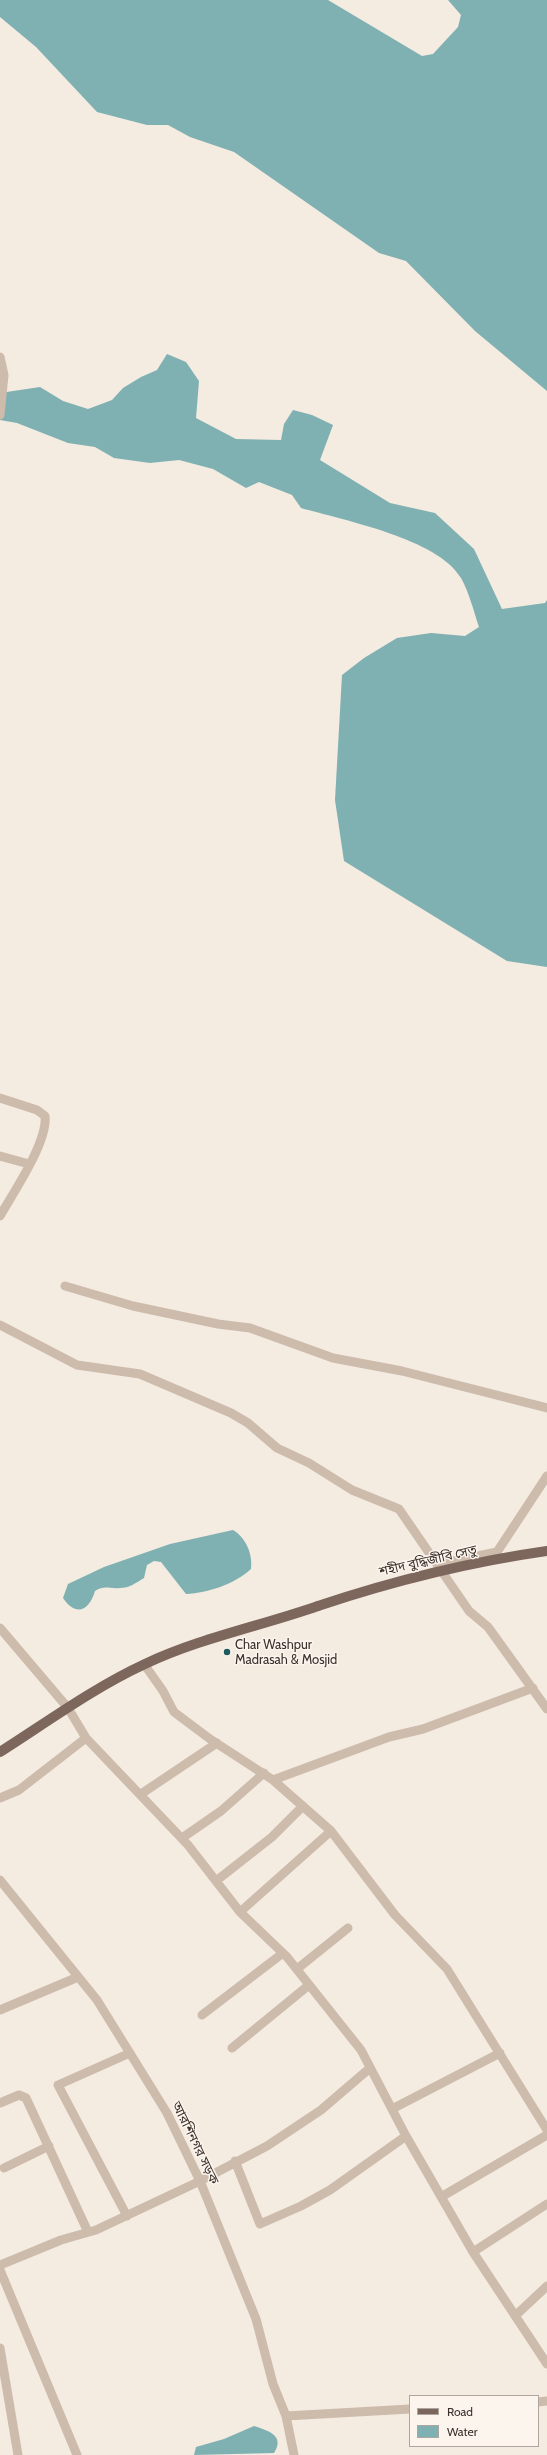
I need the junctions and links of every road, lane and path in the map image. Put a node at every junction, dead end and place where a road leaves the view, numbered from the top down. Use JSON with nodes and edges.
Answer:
{"nodes":[{"id":1,"x":0,"y":357,"type":"edge"},
{"id":2,"x":0,"y":415,"type":"edge"},
{"id":3,"x":0,"y":1098,"type":"edge"},
{"id":4,"x":0,"y":1156,"type":"edge"},
{"id":5,"x":29,"y":1164,"type":"junction"},
{"id":6,"x":1,"y":1213,"type":"edge"},
{"id":7,"x":65,"y":1286,"type":"dead end"},
{"id":8,"x":0,"y":1325,"type":"edge"},
{"id":9,"x":547,"y":1408,"type":"edge"},
{"id":10,"x":547,"y":1476,"type":"edge"},
{"id":11,"x":547,"y":1551,"type":"edge"},
{"id":12,"x":439,"y":1564,"type":"junction"},
{"id":13,"x":0,"y":1628,"type":"edge"},
{"id":14,"x":144,"y":1664,"type":"junction"},
{"id":15,"x":533,"y":1688,"type":"junction"},
{"id":16,"x":68,"y":1708,"type":"junction"},
{"id":17,"x":547,"y":1709,"type":"edge"},
{"id":18,"x":86,"y":1738,"type":"junction"},
{"id":19,"x":217,"y":1743,"type":"junction"},
{"id":20,"x":0,"y":1752,"type":"edge"},
{"id":21,"x":264,"y":1773,"type":"junction"},
{"id":22,"x":273,"y":1780,"type":"junction"},
{"id":23,"x":141,"y":1794,"type":"junction"},
{"id":24,"x":0,"y":1798,"type":"edge"},
{"id":25,"x":303,"y":1806,"type":"junction"},
{"id":26,"x":331,"y":1831,"type":"junction"},
{"id":27,"x":182,"y":1838,"type":"junction"},
{"id":28,"x":0,"y":1880,"type":"edge"},
{"id":29,"x":216,"y":1881,"type":"junction"},
{"id":30,"x":240,"y":1912,"type":"junction"},
{"id":31,"x":348,"y":1928,"type":"dead end"},
{"id":32,"x":283,"y":1953,"type":"junction"},
{"id":33,"x":297,"y":1970,"type":"junction"},
{"id":34,"x":78,"y":1977,"type":"junction"},
{"id":35,"x":310,"y":1985,"type":"junction"},
{"id":36,"x":0,"y":2010,"type":"edge"},
{"id":37,"x":202,"y":2015,"type":"dead end"},
{"id":38,"x":232,"y":2048,"type":"dead end"},
{"id":39,"x":130,"y":2052,"type":"junction"},
{"id":40,"x":500,"y":2053,"type":"junction"},
{"id":41,"x":370,"y":2068,"type":"junction"},
{"id":42,"x":0,"y":2103,"type":"edge"},
{"id":43,"x":392,"y":2109,"type":"junction"},
{"id":44,"x":547,"y":2130,"type":"edge"},
{"id":45,"x":547,"y":2135,"type":"edge"},
{"id":46,"x":406,"y":2136,"type":"junction"},
{"id":47,"x":49,"y":2146,"type":"junction"},
{"id":48,"x":235,"y":2161,"type":"junction"},
{"id":49,"x":4,"y":2168,"type":"dead end"},
{"id":50,"x":200,"y":2181,"type":"junction"},
{"id":51,"x":441,"y":2197,"type":"junction"},
{"id":52,"x":547,"y":2204,"type":"edge"},
{"id":53,"x":128,"y":2216,"type":"junction"},
{"id":54,"x":88,"y":2232,"type":"junction"},
{"id":55,"x":473,"y":2252,"type":"junction"},
{"id":56,"x":0,"y":2265,"type":"edge"},
{"id":57,"x":0,"y":2270,"type":"edge"},
{"id":58,"x":547,"y":2286,"type":"edge"},
{"id":59,"x":515,"y":2316,"type":"junction"},
{"id":60,"x":0,"y":2348,"type":"edge"},
{"id":61,"x":547,"y":2364,"type":"edge"},
{"id":62,"x":409,"y":2409,"type":"edge"},
{"id":63,"x":286,"y":2416,"type":"junction"},
{"id":64,"x":18,"y":2455,"type":"edge"},
{"id":65,"x":77,"y":2455,"type":"edge"},
{"id":66,"x":294,"y":2455,"type":"edge"}],
"edges":[{"from":1,"to":2,"type":"street"},
{"from":3,"to":5,"type":"street"},
{"from":4,"to":5,"type":"street"},
{"from":5,"to":6,"type":"street"},
{"from":7,"to":9,"type":"street"},
{"from":8,"to":12,"type":"street"},
{"from":10,"to":12,"type":"street"},
{"from":11,"to":14,"type":"main road","name":"শহীদ বুদ্ধিজীবি সেতু","bridge":true},
{"from":12,"to":15,"type":"street"},
{"from":13,"to":16,"type":"street"},
{"from":14,"to":16,"type":"main road","name":"শহীদ বুদ্ধিজীবি সেতু"},
{"from":14,"to":19,"type":"street"},
{"from":15,"to":17,"type":"street"},
{"from":15,"to":22,"type":"street"},
{"from":16,"to":18,"type":"street"},
{"from":16,"to":20,"type":"main road","name":"শহীদ বুদ্ধিজীবি সেতু"},
{"from":18,"to":23,"type":"street"},
{"from":18,"to":24,"type":"street"},
{"from":19,"to":21,"type":"street"},
{"from":19,"to":23,"type":"street"},
{"from":21,"to":22,"type":"street"},
{"from":21,"to":27,"type":"street"},
{"from":22,"to":25,"type":"street"},
{"from":23,"to":27,"type":"street"},
{"from":25,"to":26,"type":"street"},
{"from":25,"to":29,"type":"street"},
{"from":26,"to":30,"type":"street"},
{"from":26,"to":40,"type":"street"},
{"from":27,"to":29,"type":"street"},
{"from":28,"to":34,"type":"street","name":"আরশিনগর সড়ক"},
{"from":29,"to":30,"type":"street"},
{"from":30,"to":32,"type":"street"},
{"from":31,"to":33,"type":"street"},
{"from":32,"to":33,"type":"street"},
{"from":32,"to":37,"type":"street"},
{"from":33,"to":35,"type":"street"},
{"from":34,"to":36,"type":"street"},
{"from":34,"to":39,"type":"street","name":"আরশিনগর সড়ক"},
{"from":35,"to":38,"type":"street"},
{"from":35,"to":41,"type":"street"},
{"from":39,"to":50,"type":"street","name":"আরশিনগর সড়ক"},
{"from":39,"to":53,"type":"street"},
{"from":40,"to":43,"type":"street"},
{"from":40,"to":44,"type":"street"},
{"from":41,"to":43,"type":"street"},
{"from":41,"to":48,"type":"street"},
{"from":42,"to":47,"type":"street"},
{"from":43,"to":46,"type":"street"},
{"from":45,"to":51,"type":"street"},
{"from":46,"to":48,"type":"street"},
{"from":46,"to":51,"type":"street"},
{"from":47,"to":49,"type":"street"},
{"from":47,"to":54,"type":"street"},
{"from":48,"to":50,"type":"street"},
{"from":50,"to":53,"type":"street"},
{"from":50,"to":63,"type":"street","name":"আরশিনগর সড়ক"},
{"from":51,"to":55,"type":"street"},
{"from":52,"to":55,"type":"street"},
{"from":53,"to":54,"type":"street"},
{"from":54,"to":56,"type":"street"},
{"from":55,"to":59,"type":"street"},
{"from":57,"to":65,"type":"street"},
{"from":58,"to":59,"type":"street"},
{"from":59,"to":61,"type":"street"},
{"from":60,"to":64,"type":"street"},
{"from":62,"to":63,"type":"street"},
{"from":63,"to":66,"type":"street","name":"আরশিনগর সড়ক"}]}
